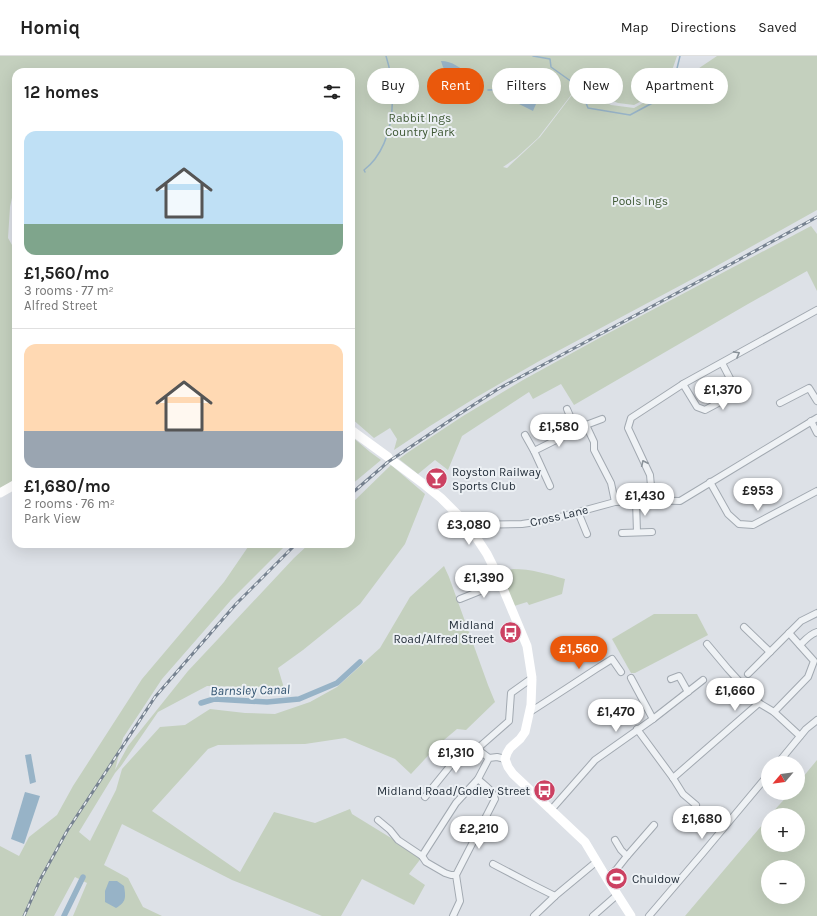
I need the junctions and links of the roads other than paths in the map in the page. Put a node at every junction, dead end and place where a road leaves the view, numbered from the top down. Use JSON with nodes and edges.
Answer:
{"nodes":[{"id":1,"x":817,"y":310,"type":"edge"},
{"id":2,"x":722,"y":363,"type":"junction"},
{"id":3,"x":683,"y":384,"type":"junction"},
{"id":4,"x":817,"y":401,"type":"edge"},
{"id":5,"x":780,"y":403,"type":"dead end"},
{"id":6,"x":567,"y":409,"type":"dead end"},
{"id":7,"x":817,"y":418,"type":"edge"},
{"id":8,"x":602,"y":419,"type":"dead end"},
{"id":9,"x":811,"y":421,"type":"junction"},
{"id":10,"x":586,"y":425,"type":"junction"},
{"id":11,"x":576,"y":430,"type":"junction"},
{"id":12,"x":355,"y":433,"type":"edge"},
{"id":13,"x":817,"y":433,"type":"edge"},
{"id":14,"x":526,"y":435,"type":"dead end"},
{"id":15,"x":534,"y":451,"type":"junction"},
{"id":16,"x":710,"y":482,"type":"junction"},
{"id":17,"x":12,"y":486,"type":"edge"},
{"id":18,"x":550,"y":486,"type":"dead end"},
{"id":19,"x":817,"y":491,"type":"edge"},
{"id":20,"x":0,"y":493,"type":"edge"},
{"id":21,"x":649,"y":500,"type":"junction"},
{"id":22,"x":636,"y":501,"type":"junction"},
{"id":23,"x":615,"y":502,"type":"junction"},
{"id":24,"x":578,"y":512,"type":"junction"},
{"id":25,"x":468,"y":525,"type":"junction"},
{"id":26,"x":637,"y":532,"type":"junction"},
{"id":27,"x":652,"y":532,"type":"dead end"},
{"id":28,"x":622,"y":533,"type":"dead end"},
{"id":29,"x":587,"y":534,"type":"dead end"},
{"id":30,"x":500,"y":581,"type":"junction"},
{"id":31,"x":460,"y":599,"type":"dead end"},
{"id":32,"x":817,"y":613,"type":"edge"},
{"id":33,"x":744,"y":627,"type":"dead end"},
{"id":34,"x":817,"y":632,"type":"edge"},
{"id":35,"x":789,"y":633,"type":"junction"},
{"id":36,"x":707,"y":644,"type":"dead end"},
{"id":37,"x":800,"y":645,"type":"junction"},
{"id":38,"x":770,"y":652,"type":"junction"},
{"id":39,"x":621,"y":672,"type":"dead end"},
{"id":40,"x":748,"y":674,"type":"dead end"},
{"id":41,"x":532,"y":678,"type":"junction"},
{"id":42,"x":631,"y":678,"type":"dead end"},
{"id":43,"x":670,"y":680,"type":"dead end"},
{"id":44,"x":703,"y":680,"type":"dead end"},
{"id":45,"x":688,"y":692,"type":"junction"},
{"id":46,"x":759,"y":703,"type":"junction"},
{"id":47,"x":530,"y":712,"type":"junction"},
{"id":48,"x":774,"y":712,"type":"junction"},
{"id":49,"x":653,"y":719,"type":"junction"},
{"id":50,"x":817,"y":720,"type":"edge"},
{"id":51,"x":637,"y":729,"type":"junction"},
{"id":52,"x":800,"y":736,"type":"junction"},
{"id":53,"x":477,"y":749,"type":"junction"},
{"id":54,"x":784,"y":756,"type":"edge"},
{"id":55,"x":489,"y":758,"type":"junction"},
{"id":56,"x":505,"y":759,"type":"junction"},
{"id":57,"x":673,"y":778,"type":"junction"},
{"id":58,"x":478,"y":779,"type":"junction"},
{"id":59,"x":761,"y":783,"type":"edge"},
{"id":60,"x":425,"y":797,"type":"dead end"},
{"id":61,"x":696,"y":805,"type":"dead end"},
{"id":62,"x":551,"y":810,"type":"junction"},
{"id":63,"x":378,"y":820,"type":"dead end"},
{"id":64,"x":654,"y":825,"type":"dead end"},
{"id":65,"x":615,"y":840,"type":"dead end"},
{"id":66,"x":422,"y":856,"type":"junction"},
{"id":67,"x":627,"y":856,"type":"junction"},
{"id":68,"x":596,"y":862,"type":"junction"},
{"id":69,"x":493,"y":864,"type":"dead end"},
{"id":70,"x":456,"y":875,"type":"junction"},
{"id":71,"x":606,"y":877,"type":"junction"},
{"id":72,"x":617,"y":895,"type":"junction"},
{"id":73,"x":555,"y":896,"type":"junction"},
{"id":74,"x":453,"y":916,"type":"edge"},
{"id":75,"x":534,"y":916,"type":"edge"},
{"id":76,"x":593,"y":916,"type":"edge"},
{"id":77,"x":631,"y":916,"type":"edge"},
{"id":78,"x":649,"y":916,"type":"edge"}],
"edges":[{"from":2,"to":1,"type":"street","one_way":true},
{"from":2,"to":3,"type":"street"},
{"from":2,"to":3,"type":"street"},
{"from":21,"to":3,"type":"street","one_way":true},
{"from":4,"to":5,"type":"street"},
{"from":6,"to":11,"type":"street"},
{"from":7,"to":9,"type":"street","name":"Cross Lane"},
{"from":8,"to":10,"type":"street"},
{"from":9,"to":13,"type":"street"},
{"from":9,"to":16,"type":"street","name":"Cross Lane"},
{"from":10,"to":11,"type":"street"},
{"from":10,"to":23,"type":"street"},
{"from":11,"to":15,"type":"street"},
{"from":12,"to":25,"type":"main road"},
{"from":14,"to":15,"type":"street"},
{"from":15,"to":18,"type":"street"},
{"from":16,"to":19,"type":"street"},
{"from":16,"to":21,"type":"street","name":"Cross Lane"},
{"from":17,"to":20,"type":"main road"},
{"from":21,"to":22,"type":"street","name":"Cross Lane"},
{"from":22,"to":23,"type":"street","name":"Cross Lane"},
{"from":22,"to":26,"type":"street"},
{"from":23,"to":24,"type":"street","name":"Cross Lane"},
{"from":24,"to":25,"type":"street","name":"Cross Lane"},
{"from":24,"to":29,"type":"street"},
{"from":25,"to":30,"type":"main road"},
{"from":26,"to":27,"type":"street"},
{"from":26,"to":28,"type":"street"},
{"from":30,"to":31,"type":"street"},
{"from":30,"to":41,"type":"main road"},
{"from":32,"to":35,"type":"street"},
{"from":33,"to":38,"type":"street"},
{"from":34,"to":37,"type":"street"},
{"from":35,"to":37,"type":"street"},
{"from":35,"to":38,"type":"street"},
{"from":36,"to":46,"type":"street"},
{"from":37,"to":48,"type":"street"},
{"from":38,"to":40,"type":"street"},
{"from":39,"to":47,"type":"street"},
{"from":41,"to":47,"type":"main road"},
{"from":41,"to":53,"type":"street"},
{"from":42,"to":49,"type":"street"},
{"from":43,"to":45,"type":"street"},
{"from":44,"to":45,"type":"street"},
{"from":45,"to":49,"type":"street"},
{"from":46,"to":48,"type":"street"},
{"from":46,"to":57,"type":"street"},
{"from":47,"to":56,"type":"main road"},
{"from":48,"to":52,"type":"street"},
{"from":49,"to":51,"type":"street"},
{"from":50,"to":52,"type":"street"},
{"from":51,"to":57,"type":"street"},
{"from":51,"to":62,"type":"street"},
{"from":52,"to":54,"type":"street"},
{"from":53,"to":55,"type":"street"},
{"from":53,"to":60,"type":"street"},
{"from":55,"to":56,"type":"street"},
{"from":55,"to":58,"type":"street"},
{"from":56,"to":62,"type":"main road"},
{"from":57,"to":61,"type":"street"},
{"from":58,"to":66,"type":"street"},
{"from":58,"to":70,"type":"street"},
{"from":59,"to":78,"type":"street"},
{"from":62,"to":68,"type":"main road"},
{"from":63,"to":66,"type":"street"},
{"from":64,"to":67,"type":"street"},
{"from":65,"to":67,"type":"street"},
{"from":66,"to":70,"type":"street"},
{"from":67,"to":71,"type":"street"},
{"from":68,"to":71,"type":"main road"},
{"from":68,"to":73,"type":"street"},
{"from":69,"to":73,"type":"street"},
{"from":70,"to":74,"type":"street"},
{"from":71,"to":72,"type":"main road"},
{"from":72,"to":76,"type":"street"},
{"from":72,"to":77,"type":"main road"},
{"from":73,"to":75,"type":"street"}]}
